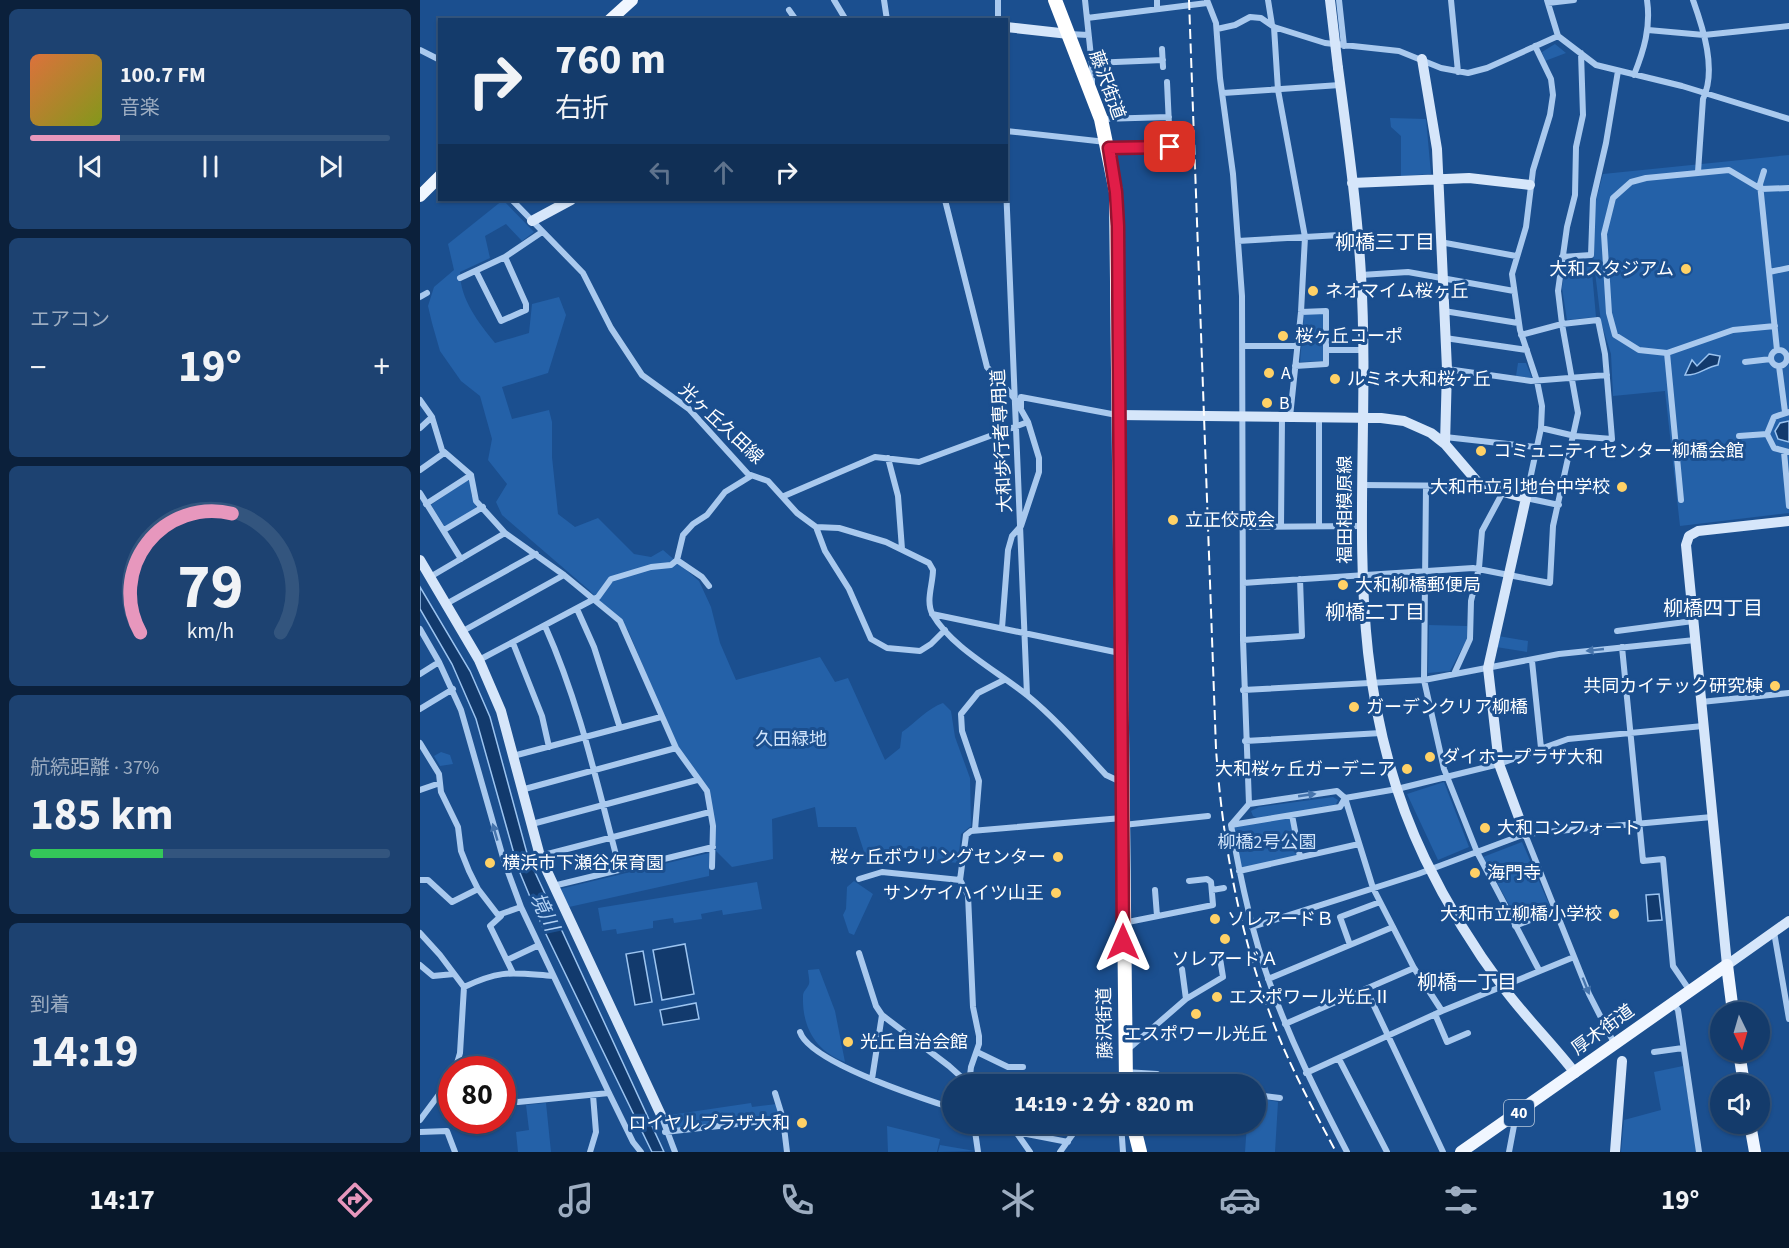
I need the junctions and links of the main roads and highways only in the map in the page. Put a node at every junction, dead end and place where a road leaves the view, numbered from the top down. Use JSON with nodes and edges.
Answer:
{"nodes":[{"id":1,"x":632,"y":0,"type":"edge"},
{"id":2,"x":1055,"y":0,"type":"edge"},
{"id":3,"x":612,"y":18,"type":"edge"},
{"id":4,"x":438,"y":178,"type":"edge"},
{"id":5,"x":420,"y":196,"type":"edge"},
{"id":6,"x":1732,"y":1002,"type":"edge"},
{"id":7,"x":1125,"y":1074,"type":"edge"},
{"id":8,"x":1136,"y":1134,"type":"edge"},
{"id":9,"x":1752,"y":1134,"type":"edge"},
{"id":10,"x":1140,"y":1152,"type":"edge"},
{"id":11,"x":1461,"y":1152,"type":"edge"},
{"id":12,"x":1755,"y":1152,"type":"edge"}],
"edges":[{"from":1,"to":3,"type":"main road"},
{"from":2,"to":7,"type":"highway","name":"藤沢街道"},
{"from":4,"to":5,"type":"main road"},
{"from":6,"to":11,"type":"main road","name":"厚木街道","number":"40"},
{"from":8,"to":10,"type":"highway"},
{"from":9,"to":12,"type":"main road"}]}
